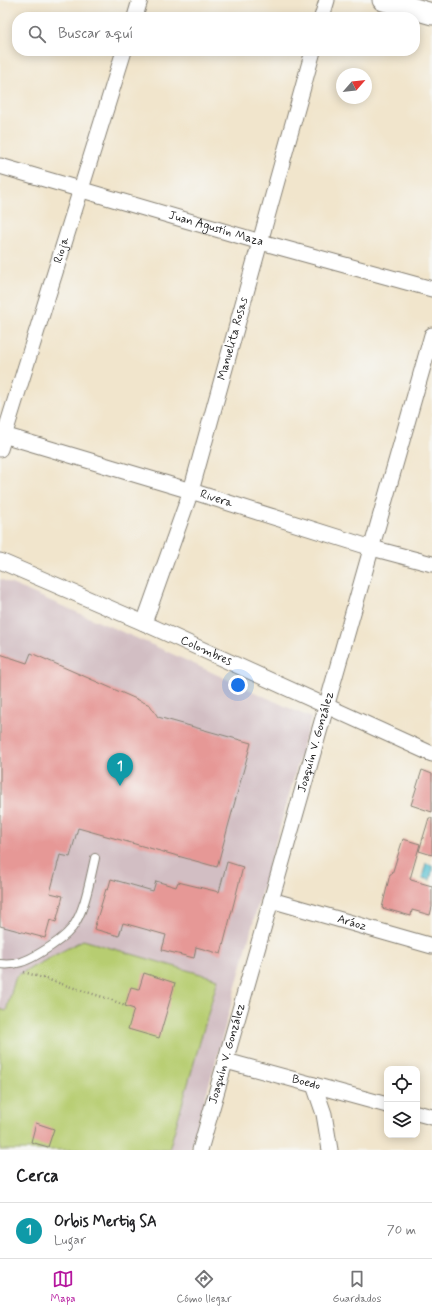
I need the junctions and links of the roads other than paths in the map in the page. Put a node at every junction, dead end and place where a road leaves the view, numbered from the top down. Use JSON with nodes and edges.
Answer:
{"nodes":[{"id":1,"x":140,"y":0,"type":"edge"},
{"id":2,"x":327,"y":0,"type":"edge"},
{"id":3,"x":383,"y":0,"type":"edge"},
{"id":4,"x":136,"y":12,"type":"edge"},
{"id":5,"x":323,"y":12,"type":"edge"},
{"id":6,"x":432,"y":14,"type":"edge"},
{"id":7,"x":122,"y":56,"type":"edge"},
{"id":8,"x":312,"y":56,"type":"edge"},
{"id":9,"x":0,"y":166,"type":"edge"},
{"id":10,"x":80,"y":190,"type":"junction"},
{"id":11,"x":261,"y":242,"type":"junction"},
{"id":12,"x":432,"y":289,"type":"edge"},
{"id":13,"x":432,"y":335,"type":"edge"},
{"id":14,"x":1,"y":440,"type":"edge"},
{"id":15,"x":191,"y":491,"type":"junction"},
{"id":16,"x":372,"y":548,"type":"junction"},
{"id":17,"x":0,"y":561,"type":"edge"},
{"id":18,"x":432,"y":564,"type":"edge"},
{"id":19,"x":144,"y":623,"type":"junction"},
{"id":20,"x":327,"y":706,"type":"junction"},
{"id":21,"x":432,"y":754,"type":"edge"},
{"id":22,"x":95,"y":858,"type":"dead end"},
{"id":23,"x":271,"y":900,"type":"junction"},
{"id":24,"x":432,"y":946,"type":"edge"},
{"id":25,"x":0,"y":964,"type":"edge"},
{"id":26,"x":226,"y":1061,"type":"junction"},
{"id":27,"x":314,"y":1085,"type":"junction"},
{"id":28,"x":384,"y":1104,"type":"edge"},
{"id":29,"x":420,"y":1114,"type":"edge"},
{"id":30,"x":432,"y":1117,"type":"edge"},
{"id":31,"x":200,"y":1150,"type":"edge"},
{"id":32,"x":330,"y":1150,"type":"edge"}],
"edges":[{"from":1,"to":4,"type":"street"},
{"from":2,"to":5,"type":"street"},
{"from":3,"to":6,"type":"street"},
{"from":7,"to":10,"type":"street","name":"Rioja"},
{"from":8,"to":11,"type":"street","name":"Manuelita Rosas"},
{"from":9,"to":10,"type":"street","name":"Juan Agustín Maza"},
{"from":10,"to":11,"type":"street","name":"Juan Agustín Maza"},
{"from":10,"to":14,"type":"street","name":"Rioja"},
{"from":11,"to":12,"type":"street","name":"Juan Agustín Maza"},
{"from":11,"to":15,"type":"street","name":"Manuelita Rosas"},
{"from":13,"to":16,"type":"street","name":"Joaquín V. González"},
{"from":14,"to":15,"type":"street","name":"Rivera"},
{"from":15,"to":16,"type":"street","name":"Rivera"},
{"from":15,"to":19,"type":"street","name":"Manuelita Rosas"},
{"from":16,"to":18,"type":"street","name":"Rivera"},
{"from":16,"to":20,"type":"street","name":"Joaquín V. González"},
{"from":17,"to":19,"type":"street","name":"Colombres"},
{"from":19,"to":20,"type":"street","name":"Colombres"},
{"from":20,"to":21,"type":"street","name":"Colombres"},
{"from":20,"to":23,"type":"street","name":"Joaquín V. González"},
{"from":22,"to":25,"type":"lane"},
{"from":23,"to":24,"type":"street","name":"Aráoz"},
{"from":23,"to":26,"type":"street","name":"Joaquín V. González"},
{"from":26,"to":27,"type":"street","name":"Boedo"},
{"from":26,"to":31,"type":"street","name":"Joaquín V. González"},
{"from":27,"to":28,"type":"street","name":"Boedo"},
{"from":27,"to":32,"type":"street"},
{"from":29,"to":30,"type":"street"}]}
